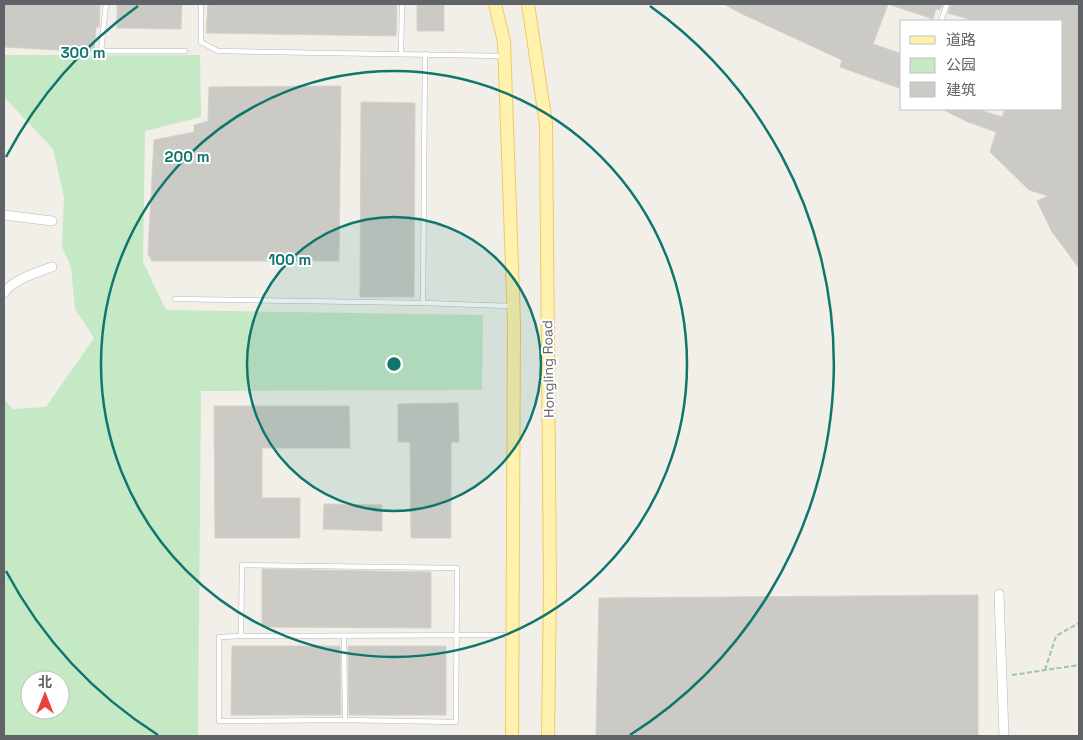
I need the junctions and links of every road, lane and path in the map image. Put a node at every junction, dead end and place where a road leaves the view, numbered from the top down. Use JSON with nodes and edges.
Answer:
{"nodes":[{"id":1,"x":106,"y":4,"type":"edge"},
{"id":2,"x":201,"y":4,"type":"edge"},
{"id":3,"x":402,"y":4,"type":"edge"},
{"id":4,"x":495,"y":4,"type":"edge"},
{"id":5,"x":528,"y":4,"type":"edge"},
{"id":6,"x":947,"y":4,"type":"edge"},
{"id":7,"x":941,"y":20,"type":"edge"},
{"id":8,"x":186,"y":50,"type":"dead end"},
{"id":9,"x":401,"y":54,"type":"junction"},
{"id":10,"x":425,"y":54,"type":"junction"},
{"id":11,"x":505,"y":56,"type":"junction"},
{"id":12,"x":4,"y":215,"type":"edge"},
{"id":13,"x":52,"y":221,"type":"dead end"},
{"id":14,"x":52,"y":267,"type":"dead end"},
{"id":15,"x":4,"y":293,"type":"edge"},
{"id":16,"x":175,"y":299,"type":"dead end"},
{"id":17,"x":423,"y":302,"type":"junction"},
{"id":18,"x":514,"y":307,"type":"junction"},
{"id":19,"x":999,"y":594,"type":"dead end"},
{"id":20,"x":1079,"y":623,"type":"edge"},
{"id":21,"x":241,"y":636,"type":"junction"},
{"id":22,"x":344,"y":636,"type":"junction"},
{"id":23,"x":456,"y":636,"type":"junction"},
{"id":24,"x":513,"y":636,"type":"junction"},
{"id":25,"x":1079,"y":664,"type":"edge"},
{"id":26,"x":1045,"y":670,"type":"junction"},
{"id":27,"x":1002,"y":677,"type":"junction"},
{"id":28,"x":344,"y":720,"type":"junction"},
{"id":29,"x":512,"y":736,"type":"edge"},
{"id":30,"x":548,"y":736,"type":"edge"},
{"id":31,"x":1004,"y":736,"type":"edge"}],
"edges":[{"from":1,"to":8,"type":"lane"},
{"from":2,"to":9,"type":"lane"},
{"from":3,"to":9,"type":"lane"},
{"from":4,"to":11,"type":"main road"},
{"from":5,"to":30,"type":"main road","name":"Hongling Road"},
{"from":6,"to":7,"type":"lane"},
{"from":9,"to":10,"type":"lane"},
{"from":10,"to":11,"type":"lane"},
{"from":10,"to":17,"type":"lane"},
{"from":11,"to":18,"type":"main road"},
{"from":12,"to":13,"type":"street"},
{"from":14,"to":15,"type":"street"},
{"from":16,"to":17,"type":"lane"},
{"from":17,"to":18,"type":"lane"},
{"from":18,"to":24,"type":"main road"},
{"from":19,"to":27,"type":"street"},
{"from":20,"to":26,"type":"path"},
{"from":21,"to":22,"type":"lane"},
{"from":21,"to":23,"type":"lane"},
{"from":21,"to":28,"type":"lane"},
{"from":22,"to":23,"type":"lane"},
{"from":22,"to":28,"type":"lane"},
{"from":23,"to":24,"type":"lane"},
{"from":23,"to":28,"type":"lane"},
{"from":24,"to":29,"type":"main road"},
{"from":25,"to":26,"type":"path"},
{"from":26,"to":27,"type":"path"},
{"from":27,"to":31,"type":"street"}]}
